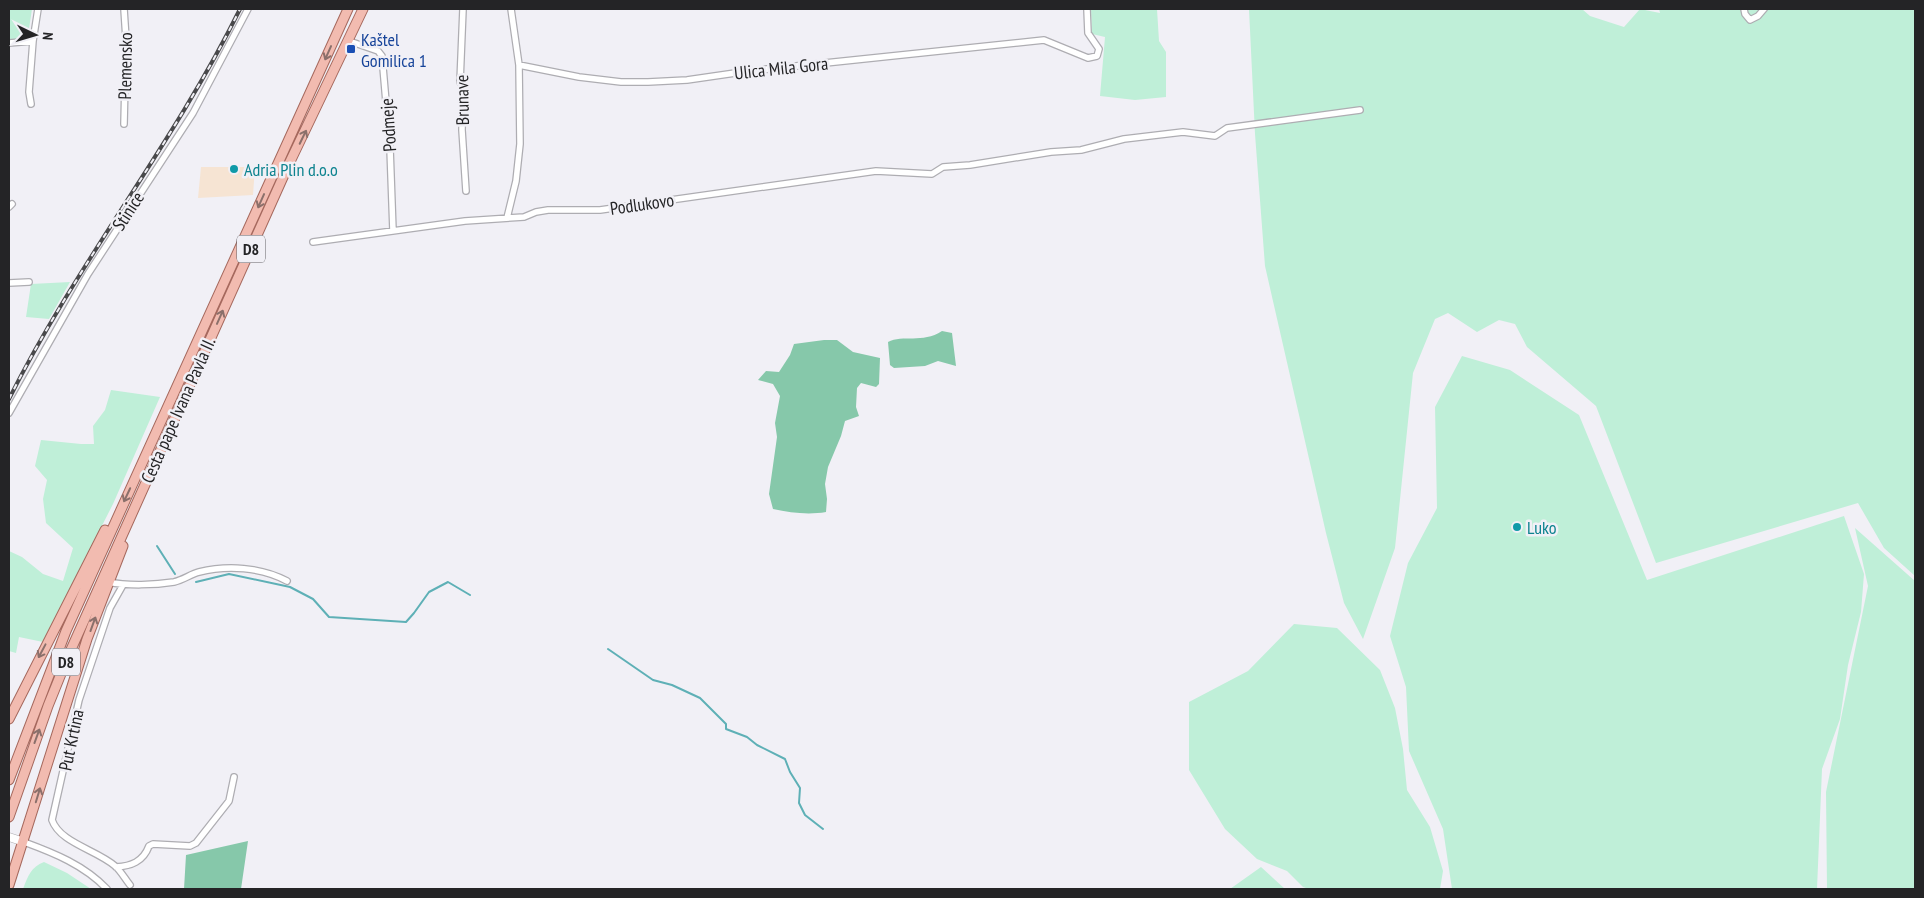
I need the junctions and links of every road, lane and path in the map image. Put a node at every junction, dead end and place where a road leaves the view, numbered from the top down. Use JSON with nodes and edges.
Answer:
{"nodes":[{"id":1,"x":38,"y":9,"type":"edge"},
{"id":2,"x":124,"y":9,"type":"edge"},
{"id":3,"x":248,"y":9,"type":"edge"},
{"id":4,"x":348,"y":9,"type":"edge"},
{"id":5,"x":463,"y":9,"type":"edge"},
{"id":6,"x":511,"y":9,"type":"edge"},
{"id":7,"x":1087,"y":9,"type":"edge"},
{"id":8,"x":1744,"y":9,"type":"edge"},
{"id":9,"x":1764,"y":9,"type":"edge"},
{"id":10,"x":364,"y":10,"type":"edge"},
{"id":11,"x":34,"y":41,"type":"junction"},
{"id":12,"x":349,"y":41,"type":"junction"},
{"id":13,"x":9,"y":43,"type":"edge"},
{"id":14,"x":519,"y":65,"type":"junction"},
{"id":15,"x":31,"y":104,"type":"dead end"},
{"id":16,"x":1360,"y":110,"type":"dead end"},
{"id":17,"x":124,"y":124,"type":"dead end"},
{"id":18,"x":466,"y":192,"type":"dead end"},
{"id":19,"x":506,"y":218,"type":"junction"},
{"id":20,"x":393,"y":231,"type":"junction"},
{"id":21,"x":313,"y":242,"type":"dead end"},
{"id":22,"x":29,"y":282,"type":"dead end"},
{"id":23,"x":9,"y":283,"type":"edge"},
{"id":24,"x":9,"y":413,"type":"edge"},
{"id":25,"x":132,"y":512,"type":"junction"},
{"id":26,"x":116,"y":517,"type":"junction"},
{"id":27,"x":287,"y":581,"type":"dead end"},
{"id":28,"x":108,"y":582,"type":"junction"},
{"id":29,"x":123,"y":585,"type":"junction"},
{"id":30,"x":9,"y":719,"type":"edge"},
{"id":31,"x":234,"y":777,"type":"dead end"},
{"id":32,"x":9,"y":780,"type":"edge"},
{"id":33,"x":9,"y":816,"type":"edge"},
{"id":34,"x":9,"y":837,"type":"edge"},
{"id":35,"x":24,"y":842,"type":"junction"},
{"id":36,"x":116,"y":867,"type":"junction"},
{"id":37,"x":9,"y":885,"type":"edge"},
{"id":38,"x":130,"y":885,"type":"dead end"},
{"id":39,"x":107,"y":889,"type":"edge"}],
"edges":[{"from":1,"to":11,"type":"street"},
{"from":2,"to":17,"type":"street","name":"Plemensko"},
{"from":3,"to":24,"type":"street","name":"Stinice"},
{"from":4,"to":26,"type":"main road","name":"Cesta pape Ivana Pavla II.","number":"D8","one_way":true},
{"from":5,"to":18,"type":"street","name":"Brunave"},
{"from":6,"to":14,"type":"street"},
{"from":7,"to":14,"type":"street","name":"Ulica Mila Gora"},
{"from":8,"to":9,"type":"street"},
{"from":10,"to":12,"type":"main road","name":"Cesta pape Ivana Pavla II.","number":"D8"},
{"from":11,"to":13,"type":"street"},
{"from":11,"to":15,"type":"street"},
{"from":12,"to":20,"type":"street","name":"Podmeje"},
{"from":25,"to":12,"type":"main road","name":"Cesta pape Ivana Pavla II.","number":"D8","one_way":true},
{"from":14,"to":19,"type":"street"},
{"from":16,"to":19,"type":"street","name":"Podlukovo"},
{"from":19,"to":20,"type":"street","name":"Podlukovo"},
{"from":20,"to":21,"type":"street","name":"Podlukovo"},
{"from":22,"to":23,"type":"street"},
{"from":25,"to":28,"type":"main road"},
{"from":33,"to":25,"type":"main road","name":"Cesta pape Ivana Pavla II.","number":"D8","one_way":true},
{"from":26,"to":30,"type":"main road","one_way":true},
{"from":26,"to":32,"type":"main road","name":"Cesta pape Ivana Pavla II.","number":"D8"},
{"from":27,"to":29,"type":"street"},
{"from":28,"to":29,"type":"street"},
{"from":35,"to":28,"type":"main road","one_way":true},
{"from":29,"to":36,"type":"street","name":"Put Krtina"},
{"from":31,"to":36,"type":"street"},
{"from":34,"to":35,"type":"street"},
{"from":35,"to":37,"type":"main road"},
{"from":35,"to":39,"type":"street"},
{"from":36,"to":38,"type":"street","name":"Put Krtina"}]}
